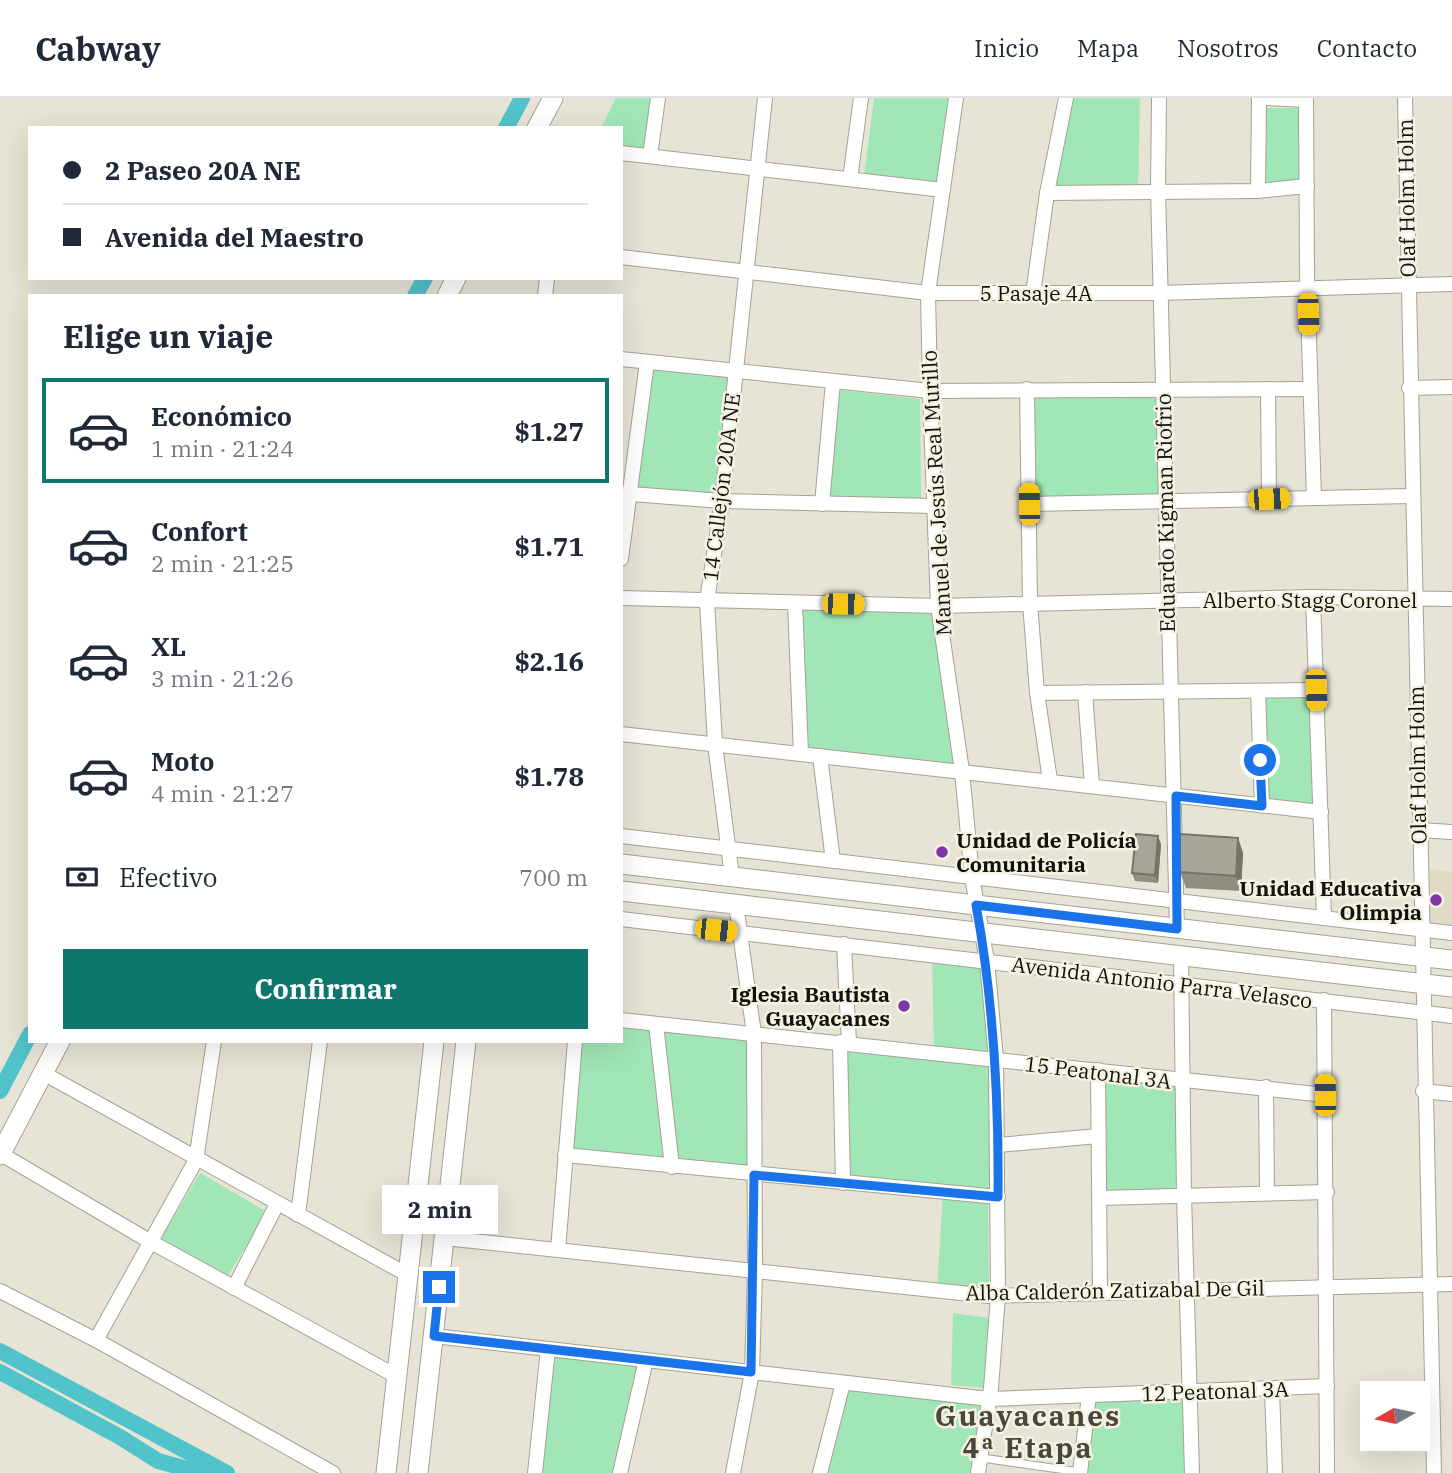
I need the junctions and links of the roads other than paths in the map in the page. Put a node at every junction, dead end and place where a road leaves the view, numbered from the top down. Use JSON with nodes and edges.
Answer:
{"nodes":[{"id":1,"x":553,"y":98,"type":"edge"},
{"id":2,"x":659,"y":98,"type":"edge"},
{"id":3,"x":765,"y":98,"type":"edge"},
{"id":4,"x":860,"y":98,"type":"edge"},
{"id":5,"x":956,"y":98,"type":"edge"},
{"id":6,"x":1066,"y":98,"type":"edge"},
{"id":7,"x":1159,"y":98,"type":"edge"},
{"id":8,"x":1259,"y":98,"type":"edge"},
{"id":9,"x":1267,"y":98,"type":"edge"},
{"id":10,"x":1405,"y":98,"type":"edge"},
{"id":11,"x":1306,"y":99,"type":"edge"},
{"id":12,"x":538,"y":126,"type":"edge"},
{"id":13,"x":623,"y":153,"type":"edge"},
{"id":14,"x":650,"y":156,"type":"junction"},
{"id":15,"x":757,"y":171,"type":"junction"},
{"id":16,"x":850,"y":179,"type":"junction"},
{"id":17,"x":1307,"y":186,"type":"junction"},
{"id":18,"x":943,"y":190,"type":"junction"},
{"id":19,"x":1158,"y":190,"type":"junction"},
{"id":20,"x":1258,"y":191,"type":"junction"},
{"id":21,"x":1047,"y":194,"type":"junction"},
{"id":22,"x":623,"y":257,"type":"edge"},
{"id":23,"x":745,"y":270,"type":"junction"},
{"id":24,"x":1452,"y":284,"type":"edge"},
{"id":25,"x":1406,"y":286,"type":"junction"},
{"id":26,"x":1307,"y":289,"type":"junction"},
{"id":27,"x":928,"y":293,"type":"junction"},
{"id":28,"x":1160,"y":293,"type":"junction"},
{"id":29,"x":1033,"y":294,"type":"junction"},
{"id":30,"x":623,"y":359,"type":"edge"},
{"id":31,"x":647,"y":362,"type":"junction"},
{"id":32,"x":734,"y":372,"type":"junction"},
{"id":33,"x":833,"y":382,"type":"junction"},
{"id":34,"x":1452,"y":387,"type":"edge"},
{"id":35,"x":1409,"y":388,"type":"junction"},
{"id":36,"x":1027,"y":389,"type":"junction"},
{"id":37,"x":1162,"y":389,"type":"junction"},
{"id":38,"x":1268,"y":389,"type":"junction"},
{"id":39,"x":1310,"y":389,"type":"junction"},
{"id":40,"x":930,"y":391,"type":"junction"},
{"id":41,"x":631,"y":494,"type":"junction"},
{"id":42,"x":1411,"y":496,"type":"junction"},
{"id":43,"x":1314,"y":498,"type":"junction"},
{"id":44,"x":1269,"y":499,"type":"junction"},
{"id":45,"x":722,"y":501,"type":"junction"},
{"id":46,"x":1165,"y":502,"type":"junction"},
{"id":47,"x":822,"y":504,"type":"junction"},
{"id":48,"x":1029,"y":504,"type":"junction"},
{"id":49,"x":934,"y":506,"type":"junction"},
{"id":50,"x":623,"y":546,"type":"edge"},
{"id":51,"x":1312,"y":597,"type":"junction"},
{"id":52,"x":623,"y":598,"type":"edge"},
{"id":53,"x":1414,"y":599,"type":"junction"},
{"id":54,"x":1452,"y":599,"type":"edge"},
{"id":55,"x":1167,"y":600,"type":"junction"},
{"id":56,"x":707,"y":601,"type":"junction"},
{"id":57,"x":795,"y":603,"type":"junction"},
{"id":58,"x":1030,"y":603,"type":"junction"},
{"id":59,"x":938,"y":606,"type":"junction"},
{"id":60,"x":1316,"y":690,"type":"junction"},
{"id":61,"x":1258,"y":691,"type":"junction"},
{"id":62,"x":1085,"y":692,"type":"junction"},
{"id":63,"x":1170,"y":692,"type":"junction"},
{"id":64,"x":1037,"y":693,"type":"junction"},
{"id":65,"x":623,"y":734,"type":"edge"},
{"id":66,"x":715,"y":744,"type":"junction"},
{"id":67,"x":801,"y":754,"type":"junction"},
{"id":68,"x":820,"y":756,"type":"junction"},
{"id":69,"x":962,"y":771,"type":"junction"},
{"id":70,"x":1051,"y":780,"type":"junction"},
{"id":71,"x":1093,"y":786,"type":"junction"},
{"id":72,"x":1176,"y":796,"type":"junction"},
{"id":73,"x":1262,"y":806,"type":"junction"},
{"id":74,"x":1321,"y":811,"type":"junction"},
{"id":75,"x":1419,"y":830,"type":"junction"},
{"id":76,"x":1452,"y":832,"type":"edge"},
{"id":77,"x":623,"y":836,"type":"edge"},
{"id":78,"x":729,"y":849,"type":"junction"},
{"id":79,"x":834,"y":861,"type":"junction"},
{"id":80,"x":623,"y":864,"type":"edge"},
{"id":81,"x":733,"y":877,"type":"junction"},
{"id":82,"x":972,"y":877,"type":"junction"},
{"id":83,"x":623,"y":891,"type":"edge"},
{"id":84,"x":1177,"y":901,"type":"junction"},
{"id":85,"x":736,"y":904,"type":"junction"},
{"id":86,"x":976,"y":905,"type":"junction"},
{"id":87,"x":1324,"y":918,"type":"junction"},
{"id":88,"x":623,"y":919,"type":"edge"},
{"id":89,"x":1177,"y":929,"type":"junction"},
{"id":90,"x":1421,"y":929,"type":"junction"},
{"id":91,"x":981,"y":932,"type":"junction"},
{"id":92,"x":740,"y":933,"type":"junction"},
{"id":93,"x":1452,"y":933,"type":"edge"},
{"id":94,"x":844,"y":944,"type":"junction"},
{"id":95,"x":1181,"y":956,"type":"junction"},
{"id":96,"x":1421,"y":957,"type":"junction"},
{"id":97,"x":1452,"y":960,"type":"edge"},
{"id":98,"x":987,"y":961,"type":"junction"},
{"id":99,"x":1182,"y":984,"type":"junction"},
{"id":100,"x":1422,"y":984,"type":"junction"},
{"id":101,"x":1452,"y":987,"type":"edge"},
{"id":102,"x":1324,"y":1000,"type":"junction"},
{"id":103,"x":1422,"y":1012,"type":"junction"},
{"id":104,"x":1452,"y":1016,"type":"edge"},
{"id":105,"x":623,"y":1020,"type":"edge"},
{"id":106,"x":656,"y":1024,"type":"junction"},
{"id":107,"x":754,"y":1034,"type":"junction"},
{"id":108,"x":844,"y":1042,"type":"junction"},
{"id":109,"x":59,"y":1043,"type":"edge"},
{"id":110,"x":214,"y":1043,"type":"edge"},
{"id":111,"x":320,"y":1043,"type":"edge"},
{"id":112,"x":434,"y":1043,"type":"edge"},
{"id":113,"x":466,"y":1043,"type":"edge"},
{"id":114,"x":575,"y":1043,"type":"edge"},
{"id":115,"x":996,"y":1059,"type":"junction"},
{"id":116,"x":1098,"y":1070,"type":"junction"},
{"id":117,"x":43,"y":1073,"type":"junction"},
{"id":118,"x":1183,"y":1082,"type":"junction"},
{"id":119,"x":1266,"y":1087,"type":"junction"},
{"id":120,"x":1423,"y":1091,"type":"junction"},
{"id":121,"x":1452,"y":1094,"type":"edge"},
{"id":122,"x":1325,"y":1095,"type":"junction"},
{"id":123,"x":1098,"y":1136,"type":"junction"},
{"id":124,"x":998,"y":1145,"type":"junction"},
{"id":125,"x":0,"y":1155,"type":"edge"},
{"id":126,"x":565,"y":1155,"type":"junction"},
{"id":127,"x":196,"y":1160,"type":"junction"},
{"id":128,"x":672,"y":1167,"type":"junction"},
{"id":129,"x":754,"y":1175,"type":"junction"},
{"id":130,"x":843,"y":1183,"type":"junction"},
{"id":131,"x":1327,"y":1192,"type":"junction"},
{"id":132,"x":1267,"y":1193,"type":"junction"},
{"id":133,"x":1184,"y":1195,"type":"junction"},
{"id":134,"x":998,"y":1197,"type":"junction"},
{"id":135,"x":1099,"y":1198,"type":"junction"},
{"id":136,"x":277,"y":1204,"type":"junction"},
{"id":137,"x":299,"y":1215,"type":"junction"},
{"id":138,"x":444,"y":1238,"type":"junction"},
{"id":139,"x":151,"y":1242,"type":"junction"},
{"id":140,"x":558,"y":1250,"type":"junction"},
{"id":141,"x":755,"y":1270,"type":"junction"},
{"id":142,"x":408,"y":1275,"type":"junction"},
{"id":143,"x":1452,"y":1284,"type":"edge"},
{"id":144,"x":1429,"y":1285,"type":"junction"},
{"id":145,"x":1328,"y":1287,"type":"junction"},
{"id":146,"x":234,"y":1288,"type":"junction"},
{"id":147,"x":0,"y":1291,"type":"edge"},
{"id":148,"x":1186,"y":1291,"type":"junction"},
{"id":149,"x":1100,"y":1293,"type":"junction"},
{"id":150,"x":998,"y":1296,"type":"junction"},
{"id":151,"x":434,"y":1336,"type":"junction"},
{"id":152,"x":96,"y":1340,"type":"junction"},
{"id":153,"x":548,"y":1349,"type":"junction"},
{"id":154,"x":646,"y":1360,"type":"junction"},
{"id":155,"x":751,"y":1372,"type":"junction"},
{"id":156,"x":396,"y":1376,"type":"junction"},
{"id":157,"x":844,"y":1382,"type":"junction"},
{"id":158,"x":1327,"y":1386,"type":"junction"},
{"id":159,"x":1272,"y":1390,"type":"junction"},
{"id":160,"x":1189,"y":1391,"type":"junction"},
{"id":161,"x":1088,"y":1395,"type":"junction"},
{"id":162,"x":989,"y":1399,"type":"junction"},
{"id":163,"x":982,"y":1458,"type":"junction"},
{"id":164,"x":537,"y":1472,"type":"edge"},
{"id":165,"x":333,"y":1473,"type":"edge"},
{"id":166,"x":386,"y":1473,"type":"edge"},
{"id":167,"x":418,"y":1473,"type":"edge"},
{"id":168,"x":620,"y":1473,"type":"edge"},
{"id":169,"x":733,"y":1473,"type":"edge"},
{"id":170,"x":820,"y":1473,"type":"edge"},
{"id":171,"x":978,"y":1473,"type":"edge"},
{"id":172,"x":1080,"y":1473,"type":"edge"},
{"id":173,"x":1192,"y":1473,"type":"edge"},
{"id":174,"x":1275,"y":1473,"type":"edge"},
{"id":175,"x":1326,"y":1473,"type":"edge"},
{"id":176,"x":1434,"y":1473,"type":"edge"}],
"edges":[{"from":1,"to":12,"type":"street"},
{"from":2,"to":14,"type":"street"},
{"from":3,"to":15,"type":"street","name":"14 Callejón 20A NE"},
{"from":4,"to":16,"type":"street"},
{"from":5,"to":18,"type":"street","name":"Manuel de Jesús Real Murillo"},
{"from":6,"to":21,"type":"street"},
{"from":7,"to":19,"type":"street","name":"Eduardo Kigman Riofrio"},
{"from":8,"to":20,"type":"street"},
{"from":9,"to":11,"type":"street"},
{"from":10,"to":25,"type":"street","name":"Olaf Holm Holm"},
{"from":11,"to":17,"type":"street"},
{"from":13,"to":14,"type":"street"},
{"from":14,"to":15,"type":"street"},
{"from":15,"to":16,"type":"street"},
{"from":15,"to":23,"type":"street","name":"14 Callejón 20A NE"},
{"from":16,"to":18,"type":"street"},
{"from":17,"to":20,"type":"street"},
{"from":17,"to":26,"type":"street"},
{"from":18,"to":27,"type":"street","name":"Manuel de Jesús Real Murillo"},
{"from":19,"to":20,"type":"street"},
{"from":19,"to":21,"type":"street"},
{"from":19,"to":28,"type":"street","name":"Eduardo Kigman Riofrio"},
{"from":21,"to":29,"type":"street"},
{"from":22,"to":23,"type":"street","name":"5 Pasaje 4A"},
{"from":23,"to":27,"type":"street","name":"5 Pasaje 4A"},
{"from":23,"to":32,"type":"street","name":"14 Callejón 20A NE"},
{"from":24,"to":25,"type":"street","name":"5 Pasaje 4A"},
{"from":25,"to":26,"type":"street","name":"5 Pasaje 4A"},
{"from":25,"to":35,"type":"street","name":"Olaf Holm Holm"},
{"from":26,"to":28,"type":"street","name":"5 Pasaje 4A"},
{"from":26,"to":39,"type":"street"},
{"from":27,"to":29,"type":"street","name":"5 Pasaje 4A"},
{"from":27,"to":40,"type":"street","name":"Manuel de Jesús Real Murillo"},
{"from":28,"to":29,"type":"street","name":"5 Pasaje 4A"},
{"from":28,"to":37,"type":"street","name":"Eduardo Kigman Riofrio"},
{"from":30,"to":31,"type":"street"},
{"from":31,"to":32,"type":"street"},
{"from":31,"to":41,"type":"street"},
{"from":32,"to":33,"type":"street"},
{"from":32,"to":45,"type":"street","name":"14 Callejón 20A NE"},
{"from":33,"to":40,"type":"street"},
{"from":33,"to":47,"type":"street"},
{"from":34,"to":35,"type":"street"},
{"from":35,"to":42,"type":"street","name":"Olaf Holm Holm"},
{"from":36,"to":37,"type":"street"},
{"from":36,"to":40,"type":"street"},
{"from":36,"to":48,"type":"street"},
{"from":37,"to":38,"type":"street"},
{"from":37,"to":46,"type":"street","name":"Eduardo Kigman Riofrio"},
{"from":38,"to":39,"type":"street"},
{"from":38,"to":44,"type":"street"},
{"from":39,"to":43,"type":"street"},
{"from":40,"to":49,"type":"street","name":"Manuel de Jesús Real Murillo"},
{"from":41,"to":45,"type":"street"},
{"from":41,"to":50,"type":"street"},
{"from":42,"to":43,"type":"street"},
{"from":42,"to":53,"type":"street","name":"Olaf Holm Holm"},
{"from":43,"to":44,"type":"street"},
{"from":44,"to":46,"type":"street"},
{"from":45,"to":47,"type":"street"},
{"from":45,"to":56,"type":"street","name":"14 Callejón 20A NE"},
{"from":46,"to":48,"type":"street"},
{"from":46,"to":55,"type":"street","name":"Eduardo Kigman Riofrio"},
{"from":47,"to":49,"type":"street"},
{"from":48,"to":58,"type":"street"},
{"from":49,"to":59,"type":"street","name":"Manuel de Jesús Real Murillo"},
{"from":51,"to":53,"type":"street","name":"Alberto Stagg Coronel"},
{"from":51,"to":55,"type":"street","name":"Alberto Stagg Coronel"},
{"from":51,"to":60,"type":"street"},
{"from":52,"to":56,"type":"street","name":"Alberto Stagg Coronel"},
{"from":53,"to":54,"type":"street","name":"Alberto Stagg Coronel"},
{"from":53,"to":75,"type":"street","name":"Olaf Holm Holm"},
{"from":55,"to":58,"type":"street","name":"Alberto Stagg Coronel"},
{"from":55,"to":63,"type":"street","name":"Eduardo Kigman Riofrio"},
{"from":56,"to":57,"type":"street","name":"Alberto Stagg Coronel"},
{"from":56,"to":66,"type":"street","name":"14 Callejón 20A NE"},
{"from":57,"to":59,"type":"street","name":"Alberto Stagg Coronel"},
{"from":57,"to":67,"type":"street"},
{"from":58,"to":59,"type":"street","name":"Alberto Stagg Coronel"},
{"from":58,"to":64,"type":"street"},
{"from":59,"to":69,"type":"street","name":"Manuel de Jesús Real Murillo"},
{"from":60,"to":61,"type":"street"},
{"from":60,"to":74,"type":"street"},
{"from":61,"to":63,"type":"street"},
{"from":61,"to":73,"type":"street"},
{"from":62,"to":63,"type":"street"},
{"from":62,"to":64,"type":"street"},
{"from":62,"to":71,"type":"street"},
{"from":63,"to":72,"type":"street","name":"Eduardo Kigman Riofrio"},
{"from":64,"to":70,"type":"street"},
{"from":65,"to":66,"type":"street"},
{"from":66,"to":67,"type":"street"},
{"from":66,"to":78,"type":"street","name":"14 Callejón 20A NE"},
{"from":67,"to":68,"type":"street"},
{"from":68,"to":69,"type":"street"},
{"from":68,"to":79,"type":"street"},
{"from":69,"to":70,"type":"street"},
{"from":69,"to":82,"type":"street","name":"Manuel de Jesús Real Murillo"},
{"from":70,"to":71,"type":"street"},
{"from":71,"to":72,"type":"street"},
{"from":72,"to":73,"type":"street"},
{"from":72,"to":84,"type":"street","name":"Eduardo Kigman Riofrio"},
{"from":73,"to":74,"type":"street"},
{"from":74,"to":87,"type":"street"},
{"from":75,"to":76,"type":"street"},
{"from":75,"to":90,"type":"street","name":"Olaf Holm Holm"},
{"from":77,"to":78,"type":"street"},
{"from":78,"to":79,"type":"street"},
{"from":78,"to":81,"type":"street","name":"14 Callejón 20A NE"},
{"from":79,"to":82,"type":"street"},
{"from":80,"to":81,"type":"street"},
{"from":81,"to":86,"type":"street"},
{"from":82,"to":84,"type":"street"},
{"from":82,"to":86,"type":"street","name":"Manuel de Jesús Real Murillo"},
{"from":83,"to":85,"type":"street","name":"Avenida Antonio Parra Velasco"},
{"from":84,"to":87,"type":"street"},
{"from":84,"to":89,"type":"street","name":"Eduardo Kigman Riofrio"},
{"from":85,"to":91,"type":"street","name":"Avenida Antonio Parra Velasco"},
{"from":85,"to":92,"type":"street"},
{"from":86,"to":89,"type":"street"},
{"from":86,"to":91,"type":"street","name":"Manuel de Jesús Real Murillo"},
{"from":87,"to":90,"type":"street"},
{"from":88,"to":92,"type":"street","name":"Avenida Antonio Parra Velasco"},
{"from":89,"to":96,"type":"street"},
{"from":90,"to":93,"type":"street"},
{"from":90,"to":96,"type":"street","name":"Olaf Holm Holm"},
{"from":91,"to":95,"type":"street","name":"Avenida Antonio Parra Velasco"},
{"from":91,"to":98,"type":"street","name":"Manuel de Jesús Real Murillo"},
{"from":92,"to":94,"type":"street","name":"Avenida Antonio Parra Velasco"},
{"from":92,"to":107,"type":"street"},
{"from":94,"to":98,"type":"street","name":"Avenida Antonio Parra Velasco"},
{"from":94,"to":108,"type":"street"},
{"from":95,"to":99,"type":"street"},
{"from":95,"to":100,"type":"street","name":"Avenida Antonio Parra Velasco"},
{"from":96,"to":97,"type":"street"},
{"from":96,"to":100,"type":"street","name":"Olaf Holm Holm"},
{"from":98,"to":99,"type":"street","name":"Avenida Antonio Parra Velasco"},
{"from":98,"to":115,"type":"street","name":"Manuel de Jesús Real Murillo"},
{"from":99,"to":102,"type":"street","name":"Avenida Antonio Parra Velasco"},
{"from":99,"to":118,"type":"street"},
{"from":100,"to":101,"type":"street","name":"Avenida Antonio Parra Velasco"},
{"from":100,"to":103,"type":"street","name":"Olaf Holm Holm"},
{"from":102,"to":103,"type":"street","name":"Avenida Antonio Parra Velasco"},
{"from":102,"to":122,"type":"street"},
{"from":103,"to":104,"type":"street","name":"Avenida Antonio Parra Velasco"},
{"from":103,"to":120,"type":"street","name":"Olaf Holm Holm"},
{"from":105,"to":106,"type":"street","name":"15 Peatonal 3A"},
{"from":106,"to":107,"type":"street","name":"15 Peatonal 3A"},
{"from":106,"to":128,"type":"street"},
{"from":107,"to":108,"type":"street","name":"15 Peatonal 3A"},
{"from":107,"to":129,"type":"street"},
{"from":108,"to":115,"type":"street","name":"15 Peatonal 3A"},
{"from":108,"to":130,"type":"street"},
{"from":109,"to":117,"type":"street"},
{"from":110,"to":127,"type":"street"},
{"from":111,"to":137,"type":"street"},
{"from":112,"to":142,"type":"street"},
{"from":113,"to":138,"type":"street"},
{"from":114,"to":126,"type":"street"},
{"from":115,"to":116,"type":"street","name":"15 Peatonal 3A"},
{"from":115,"to":124,"type":"street","name":"Manuel de Jesús Real Murillo"},
{"from":116,"to":118,"type":"street","name":"15 Peatonal 3A"},
{"from":116,"to":123,"type":"street"},
{"from":117,"to":125,"type":"street"},
{"from":117,"to":127,"type":"street"},
{"from":118,"to":119,"type":"street","name":"15 Peatonal 3A"},
{"from":118,"to":133,"type":"street"},
{"from":119,"to":122,"type":"street","name":"15 Peatonal 3A"},
{"from":119,"to":132,"type":"street"},
{"from":120,"to":121,"type":"street"},
{"from":120,"to":144,"type":"street","name":"Olaf Holm Holm"},
{"from":122,"to":131,"type":"street"},
{"from":123,"to":124,"type":"street"},
{"from":123,"to":135,"type":"street"},
{"from":124,"to":134,"type":"street","name":"Manuel de Jesús Real Murillo"},
{"from":125,"to":139,"type":"street"},
{"from":126,"to":128,"type":"street"},
{"from":126,"to":140,"type":"street"},
{"from":127,"to":136,"type":"street"},
{"from":127,"to":139,"type":"street"},
{"from":128,"to":129,"type":"street"},
{"from":129,"to":130,"type":"street"},
{"from":129,"to":141,"type":"street"},
{"from":130,"to":134,"type":"street"},
{"from":131,"to":132,"type":"street"},
{"from":131,"to":145,"type":"street"},
{"from":132,"to":133,"type":"street"},
{"from":133,"to":135,"type":"street"},
{"from":133,"to":148,"type":"street"},
{"from":134,"to":150,"type":"street","name":"Manuel de Jesús Real Murillo"},
{"from":135,"to":149,"type":"street"},
{"from":136,"to":137,"type":"street"},
{"from":136,"to":146,"type":"street"},
{"from":137,"to":142,"type":"street"},
{"from":138,"to":140,"type":"street","name":"Alba Calderón Zatizabal De Gil"},
{"from":138,"to":151,"type":"street"},
{"from":139,"to":146,"type":"street"},
{"from":139,"to":152,"type":"street"},
{"from":140,"to":141,"type":"street","name":"Alba Calderón Zatizabal De Gil"},
{"from":141,"to":150,"type":"street","name":"Alba Calderón Zatizabal De Gil"},
{"from":141,"to":155,"type":"street"},
{"from":142,"to":156,"type":"street"},
{"from":143,"to":144,"type":"street","name":"Alba Calderón Zatizabal De Gil"},
{"from":144,"to":145,"type":"street","name":"Alba Calderón Zatizabal De Gil"},
{"from":144,"to":176,"type":"street","name":"Olaf Holm Holm"},
{"from":145,"to":148,"type":"street","name":"Alba Calderón Zatizabal De Gil"},
{"from":145,"to":158,"type":"street"},
{"from":146,"to":156,"type":"street"},
{"from":147,"to":152,"type":"street"},
{"from":148,"to":149,"type":"street","name":"Alba Calderón Zatizabal De Gil"},
{"from":148,"to":160,"type":"street"},
{"from":149,"to":150,"type":"street","name":"Alba Calderón Zatizabal De Gil"},
{"from":150,"to":162,"type":"street","name":"Manuel de Jesús Real Murillo"},
{"from":151,"to":153,"type":"street","name":"12 Peatonal 3A"},
{"from":151,"to":167,"type":"street"},
{"from":152,"to":165,"type":"street"},
{"from":153,"to":154,"type":"street","name":"12 Peatonal 3A"},
{"from":153,"to":164,"type":"street"},
{"from":154,"to":155,"type":"street","name":"12 Peatonal 3A"},
{"from":154,"to":168,"type":"street"},
{"from":155,"to":157,"type":"street","name":"12 Peatonal 3A"},
{"from":155,"to":169,"type":"street"},
{"from":156,"to":166,"type":"street"},
{"from":157,"to":162,"type":"street","name":"12 Peatonal 3A"},
{"from":157,"to":170,"type":"street"},
{"from":158,"to":159,"type":"street","name":"12 Peatonal 3A"},
{"from":158,"to":175,"type":"street"},
{"from":159,"to":160,"type":"street","name":"12 Peatonal 3A"},
{"from":159,"to":174,"type":"street"},
{"from":160,"to":161,"type":"street","name":"12 Peatonal 3A"},
{"from":160,"to":173,"type":"street"},
{"from":161,"to":162,"type":"street","name":"12 Peatonal 3A"},
{"from":161,"to":172,"type":"street"},
{"from":162,"to":163,"type":"street","name":"Manuel de Jesús Real Murillo"},
{"from":163,"to":171,"type":"street","name":"Manuel de Jesús Real Murillo"},
{"from":163,"to":172,"type":"lane"}]}
